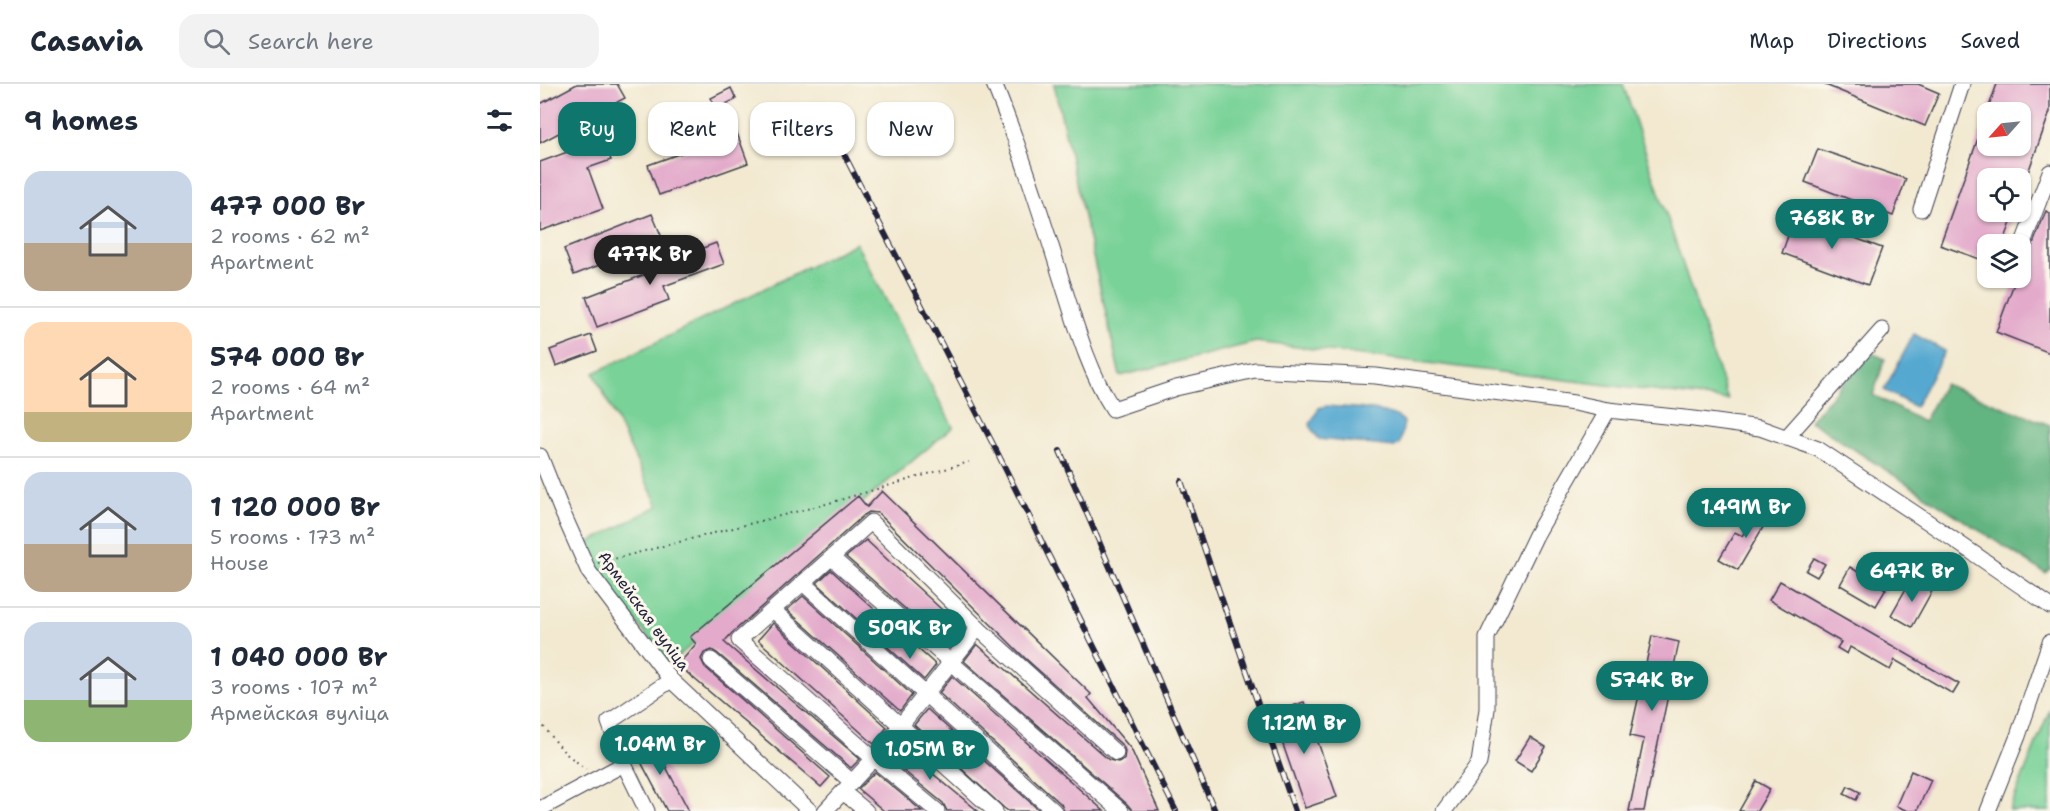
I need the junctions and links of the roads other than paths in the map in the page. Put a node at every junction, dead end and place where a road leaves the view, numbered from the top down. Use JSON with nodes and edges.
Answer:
{"nodes":[{"id":1,"x":994,"y":84,"type":"edge"},
{"id":2,"x":1962,"y":84,"type":"edge"},
{"id":3,"x":2050,"y":172,"type":"edge"},
{"id":4,"x":1921,"y":209,"type":"dead end"},
{"id":5,"x":2026,"y":234,"type":"edge"},
{"id":6,"x":1882,"y":330,"type":"dead end"},
{"id":7,"x":1608,"y":410,"type":"junction"},
{"id":8,"x":1786,"y":438,"type":"junction"},
{"id":9,"x":540,"y":456,"type":"edge"},
{"id":10,"x":832,"y":558,"type":"junction"},
{"id":11,"x":803,"y":583,"type":"junction"},
{"id":12,"x":2050,"y":606,"type":"edge"},
{"id":13,"x":773,"y":610,"type":"junction"},
{"id":14,"x":978,"y":628,"type":"junction"},
{"id":15,"x":2050,"y":642,"type":"edge"},
{"id":16,"x":711,"y":660,"type":"dead end"},
{"id":17,"x":950,"y":663,"type":"junction"},
{"id":18,"x":671,"y":680,"type":"junction"},
{"id":19,"x":924,"y":694,"type":"junction"},
{"id":20,"x":900,"y":725,"type":"junction"},
{"id":21,"x":1116,"y":753,"type":"dead end"},
{"id":22,"x":874,"y":759,"type":"junction"},
{"id":23,"x":624,"y":764,"type":"junction"},
{"id":24,"x":848,"y":787,"type":"junction"},
{"id":25,"x":540,"y":808,"type":"edge"},
{"id":26,"x":647,"y":811,"type":"edge"},
{"id":27,"x":810,"y":811,"type":"edge"},
{"id":28,"x":825,"y":811,"type":"edge"},
{"id":29,"x":866,"y":811,"type":"edge"},
{"id":30,"x":937,"y":811,"type":"edge"},
{"id":31,"x":995,"y":811,"type":"edge"},
{"id":32,"x":1054,"y":811,"type":"edge"},
{"id":33,"x":1121,"y":811,"type":"edge"},
{"id":34,"x":1444,"y":811,"type":"edge"},
{"id":35,"x":1988,"y":811,"type":"edge"}],
"edges":[{"from":1,"to":7,"type":"street"},
{"from":2,"to":4,"type":"street"},
{"from":3,"to":5,"type":"street"},
{"from":6,"to":8,"type":"street"},
{"from":7,"to":8,"type":"street"},
{"from":7,"to":34,"type":"street"},
{"from":8,"to":12,"type":"street"},
{"from":9,"to":18,"type":"street","name":"Армейская вуліца"},
{"from":10,"to":11,"type":"street"},
{"from":10,"to":14,"type":"street"},
{"from":10,"to":17,"type":"street"},
{"from":11,"to":13,"type":"street"},
{"from":11,"to":19,"type":"street"},
{"from":13,"to":20,"type":"street"},
{"from":13,"to":22,"type":"street"},
{"from":14,"to":17,"type":"street"},
{"from":14,"to":21,"type":"street"},
{"from":15,"to":35,"type":"street"},
{"from":16,"to":24,"type":"street"},
{"from":17,"to":19,"type":"street"},
{"from":17,"to":33,"type":"street"},
{"from":18,"to":23,"type":"street"},
{"from":18,"to":27,"type":"street","name":"Армейская вуліца"},
{"from":19,"to":20,"type":"street"},
{"from":19,"to":32,"type":"street"},
{"from":20,"to":22,"type":"street"},
{"from":20,"to":31,"type":"street"},
{"from":22,"to":24,"type":"street"},
{"from":22,"to":30,"type":"street"},
{"from":23,"to":25,"type":"street"},
{"from":23,"to":26,"type":"street"},
{"from":24,"to":28,"type":"street"},
{"from":24,"to":29,"type":"street"}]}
